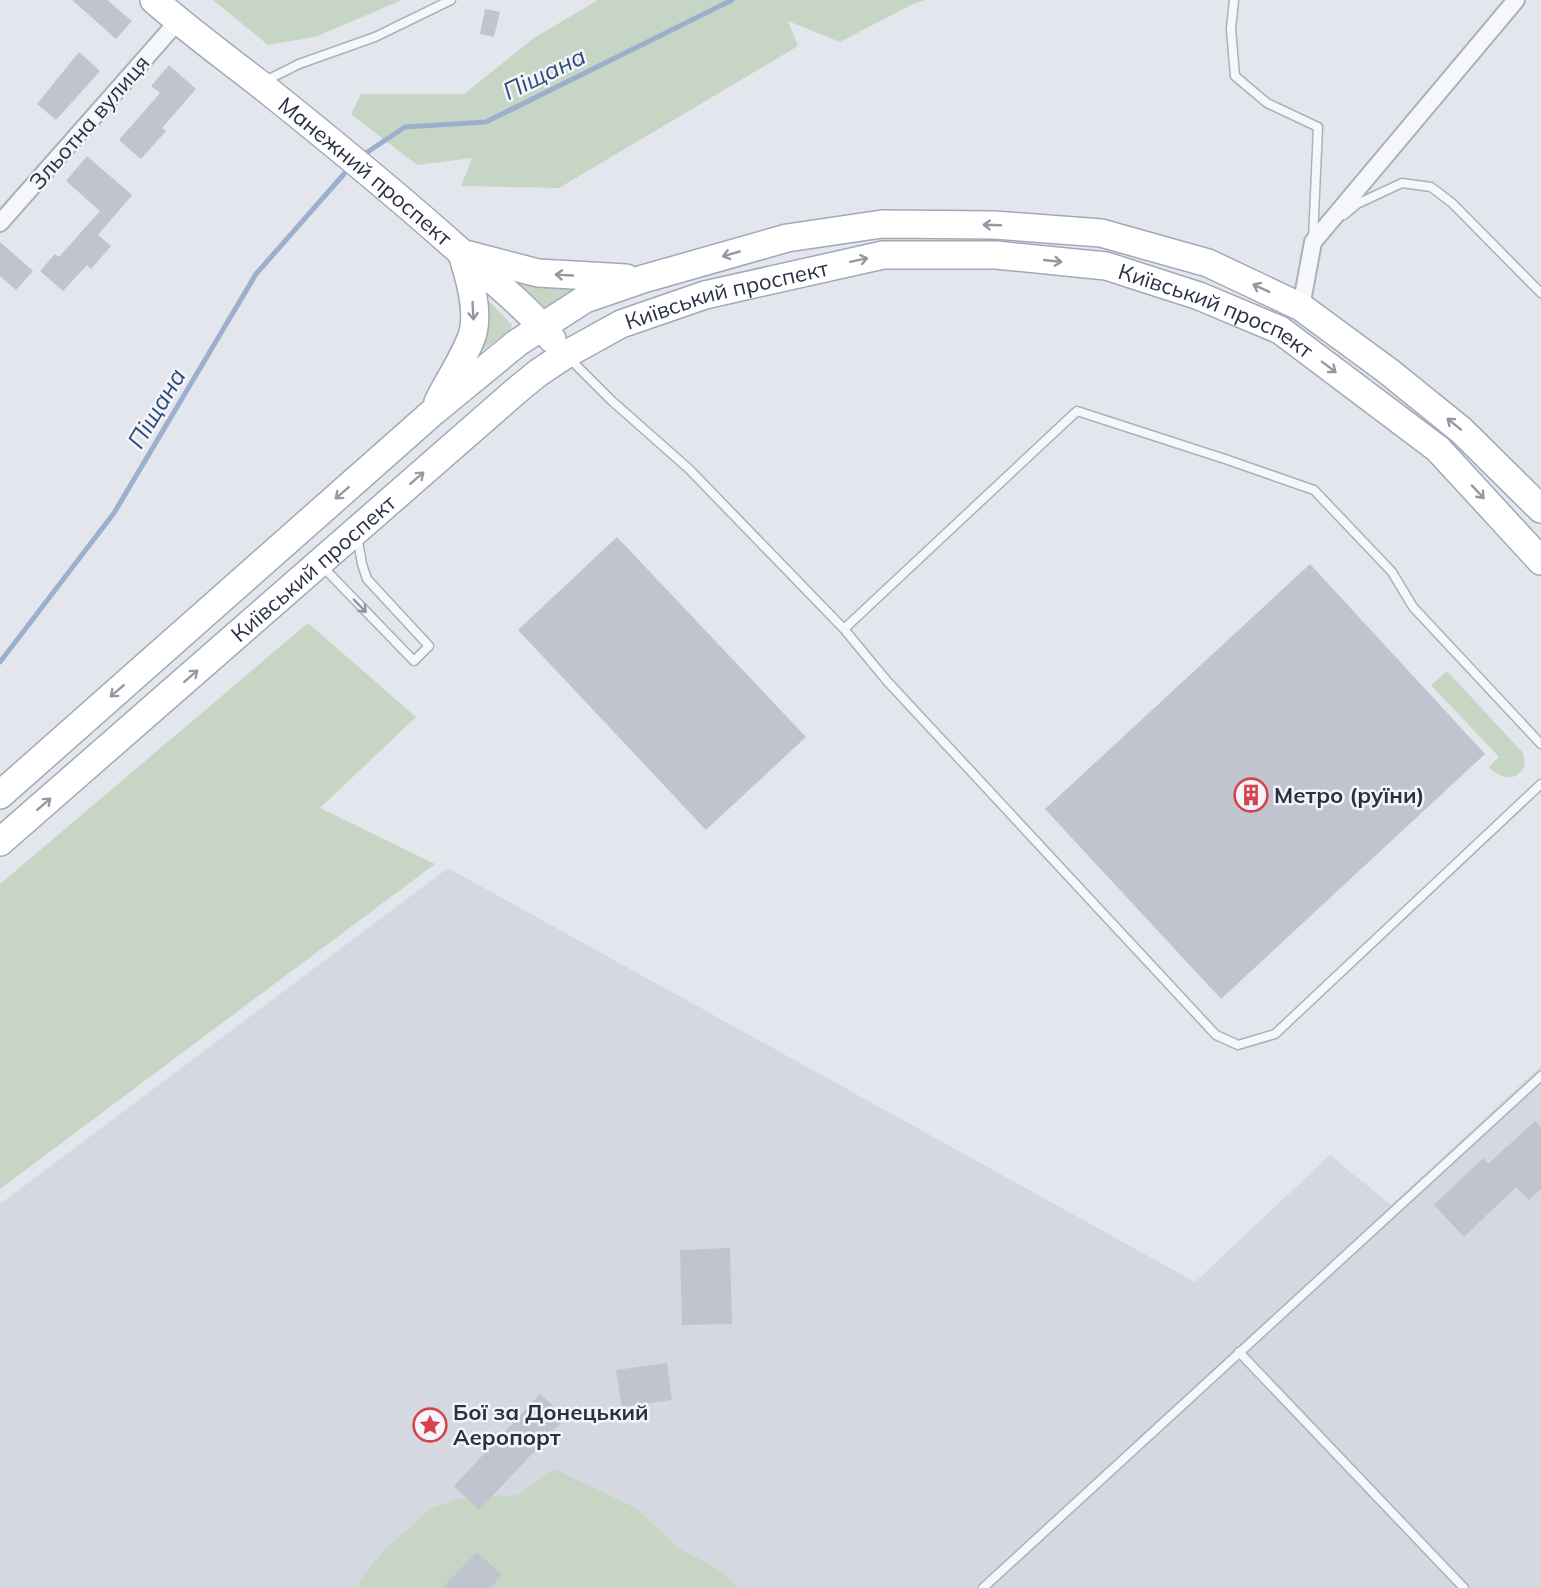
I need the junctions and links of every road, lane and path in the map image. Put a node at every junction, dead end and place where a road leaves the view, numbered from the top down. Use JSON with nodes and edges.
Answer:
{"nodes":[{"id":1,"x":154,"y":0,"type":"edge"},
{"id":2,"x":452,"y":0,"type":"edge"},
{"id":3,"x":1234,"y":0,"type":"edge"},
{"id":4,"x":1516,"y":0,"type":"edge"},
{"id":5,"x":178,"y":21,"type":"junction"},
{"id":6,"x":260,"y":84,"type":"junction"},
{"id":7,"x":0,"y":223,"type":"edge"},
{"id":8,"x":787,"y":238,"type":"junction"},
{"id":9,"x":1313,"y":242,"type":"junction"},
{"id":10,"x":462,"y":254,"type":"junction"},
{"id":11,"x":797,"y":274,"type":"junction"},
{"id":12,"x":643,"y":279,"type":"junction"},
{"id":13,"x":1541,"y":292,"type":"edge"},
{"id":14,"x":1302,"y":307,"type":"junction"},
{"id":15,"x":542,"y":326,"type":"junction"},
{"id":16,"x":565,"y":355,"type":"junction"},
{"id":17,"x":433,"y":412,"type":"junction"},
{"id":18,"x":1541,"y":509,"type":"edge"},
{"id":19,"x":356,"y":531,"type":"junction"},
{"id":20,"x":1541,"y":561,"type":"edge"},
{"id":21,"x":319,"y":564,"type":"junction"},
{"id":22,"x":844,"y":629,"type":"junction"},
{"id":23,"x":1541,"y":744,"type":"edge"},
{"id":24,"x":1541,"y":784,"type":"edge"},
{"id":25,"x":0,"y":795,"type":"edge"},
{"id":26,"x":0,"y":842,"type":"edge"},
{"id":27,"x":1541,"y":1076,"type":"edge"},
{"id":28,"x":1239,"y":1352,"type":"junction"},
{"id":29,"x":983,"y":1588,"type":"edge"},
{"id":30,"x":1464,"y":1588,"type":"edge"}],
"edges":[{"from":1,"to":5,"type":"main road","name":"Манежний проспект"},
{"from":2,"to":6,"type":"lane"},
{"from":3,"to":9,"type":"lane"},
{"from":4,"to":9,"type":"street"},
{"from":5,"to":6,"type":"main road","name":"Манежний проспект"},
{"from":5,"to":7,"type":"street","name":"Зльотна вулиця"},
{"from":6,"to":10,"type":"main road","name":"Манежний проспект"},
{"from":8,"to":11,"type":"main road"},
{"from":8,"to":12,"type":"main road","name":"Київський проспект","one_way":true},
{"from":14,"to":8,"type":"main road","name":"Київський проспект","one_way":true},
{"from":9,"to":13,"type":"lane"},
{"from":9,"to":14,"type":"street"},
{"from":12,"to":10,"type":"main road","one_way":true},
{"from":10,"to":15,"type":"main road","name":"Манежний проспект"},
{"from":10,"to":17,"type":"main road","one_way":true},
{"from":11,"to":16,"type":"main road","name":"Київський проспект"},
{"from":11,"to":20,"type":"main road","name":"Київський проспект","one_way":true},
{"from":12,"to":15,"type":"main road","name":"Київський проспект"},
{"from":18,"to":14,"type":"main road","name":"Київський проспект","one_way":true},
{"from":15,"to":16,"type":"main road","name":"Манежний проспект"},
{"from":15,"to":17,"type":"main road","name":"Київський проспект"},
{"from":19,"to":16,"type":"main road","name":"Київський проспект","one_way":true},
{"from":16,"to":22,"type":"lane"},
{"from":17,"to":25,"type":"main road","name":"Київський проспект","one_way":true},
{"from":19,"to":21,"type":"main road","name":"Київський проспект"},
{"from":21,"to":19,"type":"lane","one_way":true},
{"from":26,"to":21,"type":"main road","name":"Київський проспект","one_way":true},
{"from":22,"to":23,"type":"lane"},
{"from":22,"to":24,"type":"lane"},
{"from":27,"to":28,"type":"lane"},
{"from":28,"to":29,"type":"lane"},
{"from":28,"to":30,"type":"lane"}]}
